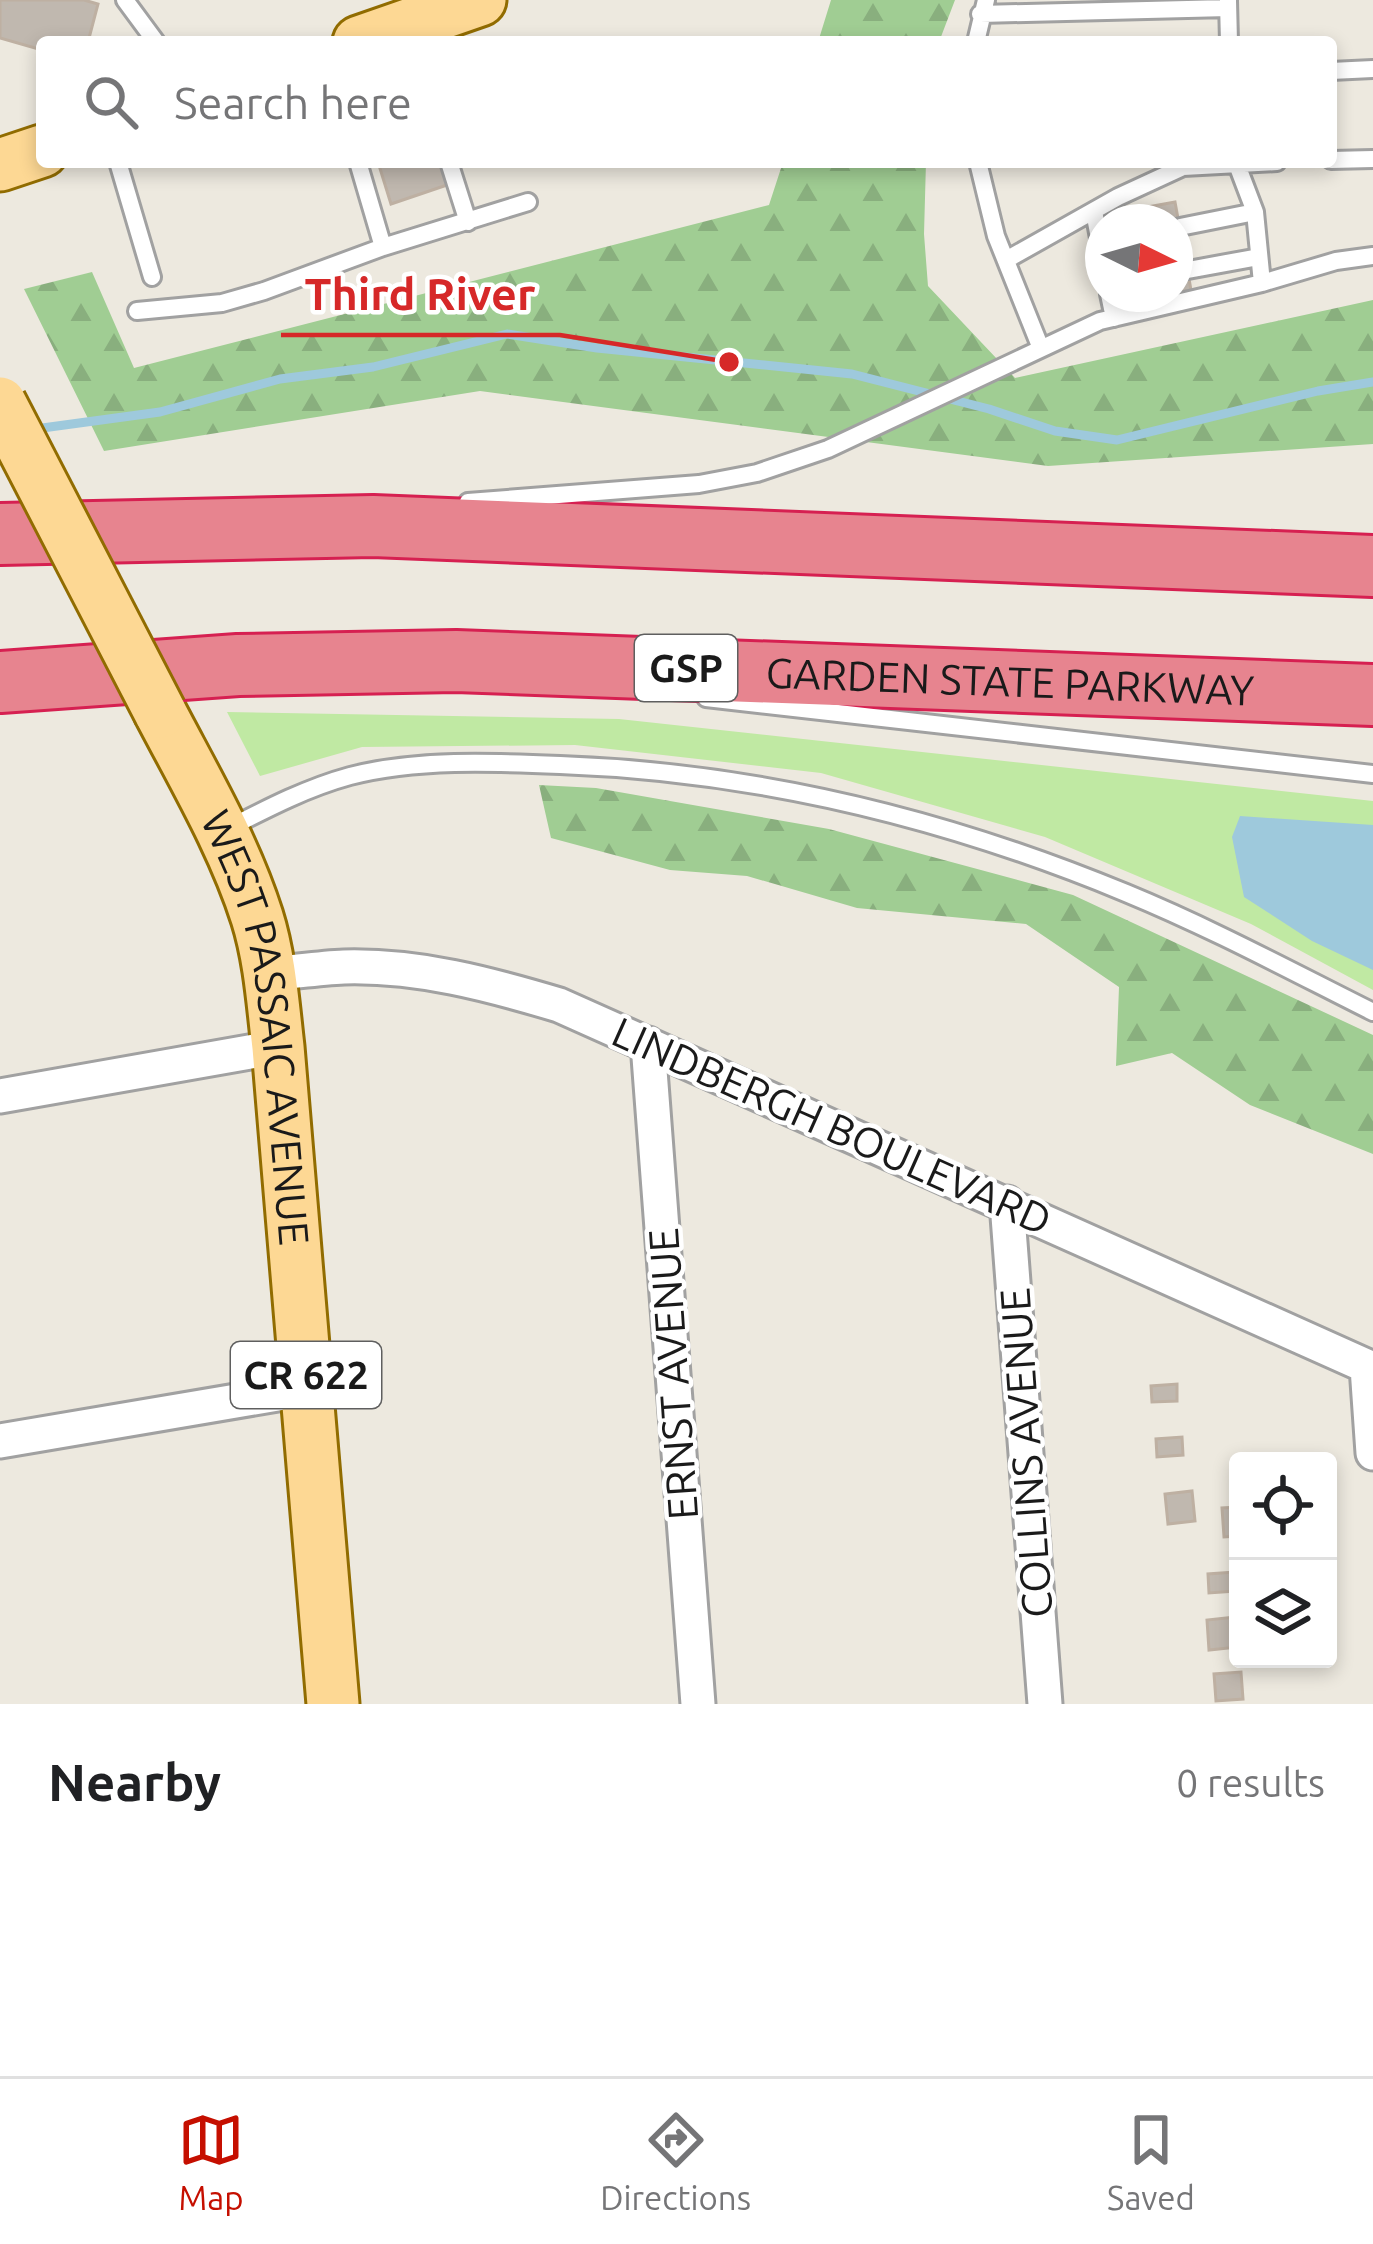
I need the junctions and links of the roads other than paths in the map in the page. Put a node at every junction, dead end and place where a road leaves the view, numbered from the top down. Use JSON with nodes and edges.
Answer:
{"nodes":[{"id":1,"x":125,"y":0,"type":"edge"},
{"id":2,"x":480,"y":0,"type":"edge"},
{"id":3,"x":1228,"y":4,"type":"edge"},
{"id":4,"x":983,"y":7,"type":"edge"},
{"id":5,"x":152,"y":36,"type":"edge"},
{"id":6,"x":394,"y":36,"type":"edge"},
{"id":7,"x":1229,"y":36,"type":"edge"},
{"id":8,"x":1373,"y":69,"type":"edge"},
{"id":9,"x":1337,"y":71,"type":"edge"},
{"id":10,"x":36,"y":153,"type":"edge"},
{"id":11,"x":1373,"y":158,"type":"edge"},
{"id":12,"x":1337,"y":160,"type":"edge"},
{"id":13,"x":0,"y":165,"type":"edge"},
{"id":14,"x":120,"y":168,"type":"edge"},
{"id":15,"x":360,"y":168,"type":"edge"},
{"id":16,"x":451,"y":168,"type":"edge"},
{"id":17,"x":980,"y":168,"type":"edge"},
{"id":18,"x":1181,"y":168,"type":"edge"},
{"id":19,"x":1238,"y":168,"type":"edge"},
{"id":20,"x":528,"y":202,"type":"dead end"},
{"id":21,"x":1108,"y":204,"type":"edge"},
{"id":22,"x":1255,"y":212,"type":"junction"},
{"id":23,"x":1085,"y":216,"type":"edge"},
{"id":24,"x":468,"y":222,"type":"junction"},
{"id":25,"x":1193,"y":224,"type":"edge"},
{"id":26,"x":383,"y":247,"type":"junction"},
{"id":27,"x":1373,"y":256,"type":"edge"},
{"id":28,"x":1259,"y":257,"type":"junction"},
{"id":29,"x":1006,"y":260,"type":"junction"},
{"id":30,"x":1193,"y":269,"type":"edge"},
{"id":31,"x":152,"y":278,"type":"dead end"},
{"id":32,"x":1262,"y":283,"type":"junction"},
{"id":33,"x":137,"y":311,"type":"dead end"},
{"id":34,"x":1113,"y":312,"type":"edge"},
{"id":35,"x":1114,"y":318,"type":"junction"},
{"id":36,"x":1040,"y":346,"type":"junction"},
{"id":37,"x":0,"y":403,"type":"edge"},
{"id":38,"x":437,"y":505,"type":"dead end"},
{"id":39,"x":390,"y":508,"type":"dead end"},
{"id":40,"x":153,"y":528,"type":"junction"},
{"id":41,"x":0,"y":534,"type":"edge"},
{"id":42,"x":1373,"y":566,"type":"edge"},
{"id":43,"x":456,"y":662,"type":"junction"},
{"id":44,"x":0,"y":682,"type":"edge"},
{"id":45,"x":640,"y":688,"type":"dead end"},
{"id":46,"x":686,"y":695,"type":"dead end"},
{"id":47,"x":1373,"y":695,"type":"edge"},
{"id":48,"x":1373,"y":774,"type":"edge"},
{"id":49,"x":222,"y":832,"type":"junction"},
{"id":50,"x":268,"y":974,"type":"junction"},
{"id":51,"x":1373,"y":1012,"type":"edge"},
{"id":52,"x":648,"y":1044,"type":"junction"},
{"id":53,"x":278,"y":1047,"type":"junction"},
{"id":54,"x":0,"y":1096,"type":"edge"},
{"id":55,"x":1007,"y":1203,"type":"junction"},
{"id":56,"x":1370,"y":1368,"type":"edge"},
{"id":57,"x":307,"y":1389,"type":"junction"},
{"id":58,"x":0,"y":1441,"type":"edge"},
{"id":59,"x":1373,"y":1453,"type":"edge"},
{"id":60,"x":332,"y":1704,"type":"edge"},
{"id":61,"x":698,"y":1704,"type":"edge"},
{"id":62,"x":1045,"y":1704,"type":"edge"}],
"edges":[{"from":1,"to":5,"type":"lane"},
{"from":2,"to":6,"type":"main road"},
{"from":3,"to":4,"type":"lane"},
{"from":3,"to":7,"type":"lane"},
{"from":8,"to":9,"type":"lane"},
{"from":10,"to":13,"type":"main road"},
{"from":11,"to":12,"type":"lane"},
{"from":14,"to":31,"type":"lane"},
{"from":15,"to":26,"type":"lane"},
{"from":16,"to":24,"type":"lane"},
{"from":17,"to":29,"type":"lane"},
{"from":18,"to":21,"type":"lane"},
{"from":19,"to":22,"type":"lane"},
{"from":20,"to":24,"type":"lane"},
{"from":22,"to":25,"type":"lane"},
{"from":22,"to":28,"type":"lane"},
{"from":23,"to":29,"type":"lane"},
{"from":24,"to":26,"type":"lane"},
{"from":26,"to":33,"type":"lane"},
{"from":27,"to":32,"type":"lane"},
{"from":28,"to":30,"type":"lane"},
{"from":28,"to":32,"type":"lane"},
{"from":29,"to":36,"type":"lane"},
{"from":32,"to":35,"type":"lane"},
{"from":34,"to":35,"type":"lane"},
{"from":35,"to":36,"type":"lane"},
{"from":36,"to":38,"type":"lane"},
{"from":37,"to":49,"type":"main road","name":"WEST PASSAIC AVENUE","number":"CR 622","bridge":true},
{"from":39,"to":40,"type":"lane"},
{"from":40,"to":41,"type":"highway"},
{"from":40,"to":42,"type":"highway"},
{"from":43,"to":44,"type":"highway","name":"GARDEN STATE PARKWAY","number":"GSP"},
{"from":43,"to":45,"type":"lane"},
{"from":43,"to":47,"type":"highway","name":"GARDEN STATE PARKWAY","number":"GSP"},
{"from":46,"to":48,"type":"lane"},
{"from":49,"to":50,"type":"main road","name":"WEST PASSAIC AVENUE","number":"CR 622"},
{"from":49,"to":51,"type":"lane"},
{"from":50,"to":52,"type":"street","name":"LINDBERGH BOULEVARD"},
{"from":50,"to":53,"type":"main road","name":"WEST PASSAIC AVENUE","number":"CR 622"},
{"from":52,"to":55,"type":"street","name":"LINDBERGH BOULEVARD"},
{"from":52,"to":61,"type":"street","name":"ERNST AVENUE"},
{"from":53,"to":54,"type":"street"},
{"from":53,"to":57,"type":"main road","name":"WEST PASSAIC AVENUE","number":"CR 622"},
{"from":55,"to":56,"type":"street","name":"LINDBERGH BOULEVARD"},
{"from":55,"to":62,"type":"street","name":"COLLINS AVENUE"},
{"from":56,"to":59,"type":"street"},
{"from":57,"to":58,"type":"street"},
{"from":57,"to":60,"type":"main road","name":"WEST PASSAIC AVENUE","number":"CR 622"}]}
